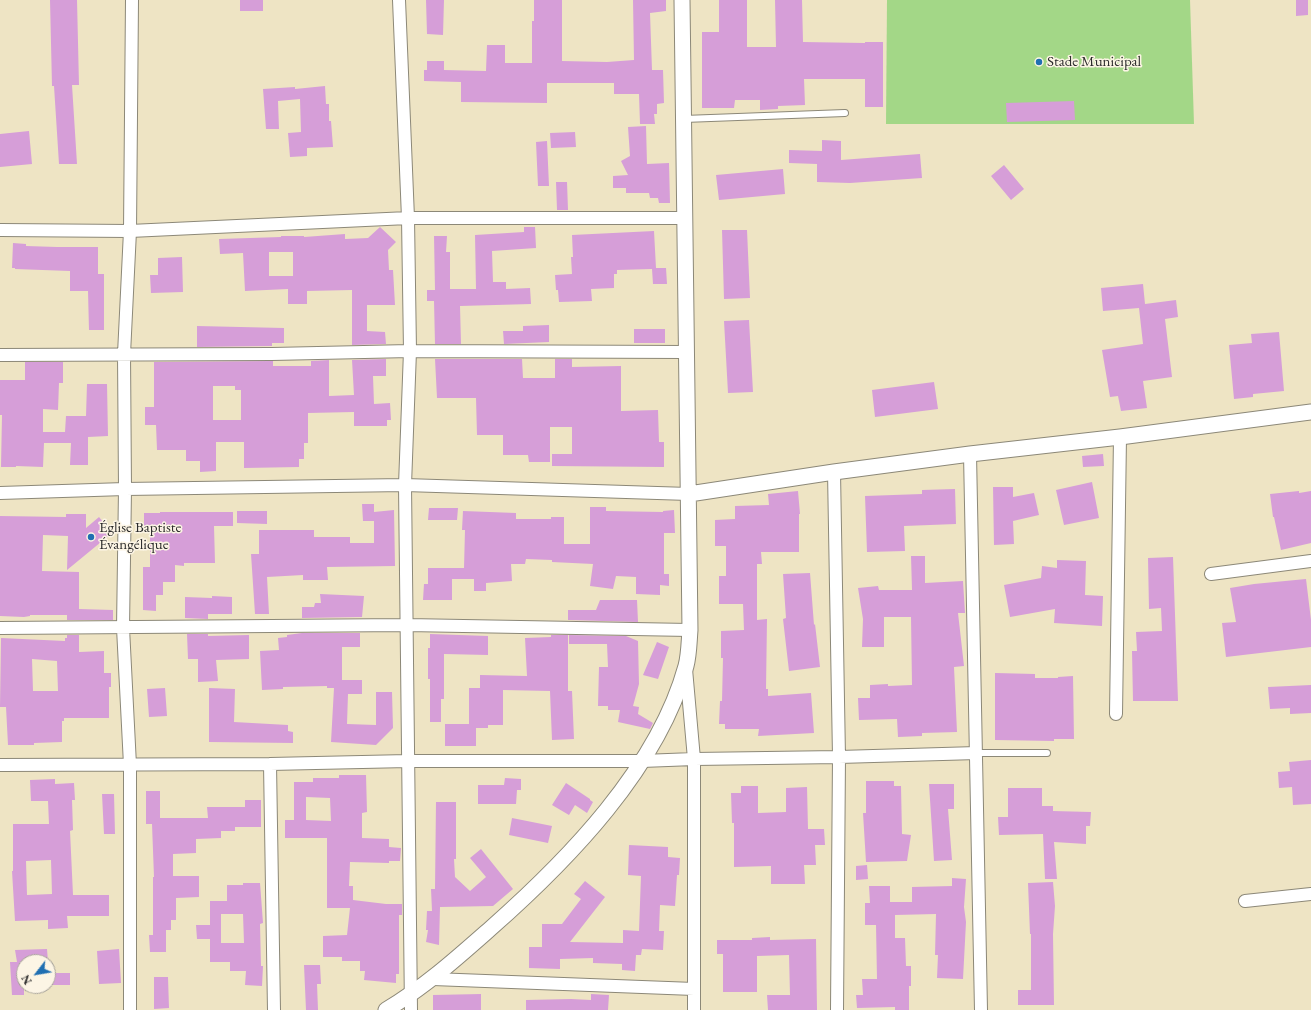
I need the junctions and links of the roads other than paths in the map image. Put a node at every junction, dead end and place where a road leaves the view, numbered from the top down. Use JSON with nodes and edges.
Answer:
{"nodes":[{"id":1,"x":132,"y":0,"type":"edge"},
{"id":2,"x":399,"y":0,"type":"edge"},
{"id":3,"x":682,"y":0,"type":"edge"},
{"id":4,"x":845,"y":113,"type":"dead end"},
{"id":5,"x":684,"y":119,"type":"junction"},
{"id":6,"x":408,"y":218,"type":"junction"},
{"id":7,"x":686,"y":218,"type":"junction"},
{"id":8,"x":0,"y":230,"type":"edge"},
{"id":9,"x":130,"y":230,"type":"junction"},
{"id":10,"x":410,"y":351,"type":"junction"},
{"id":11,"x":687,"y":352,"type":"junction"},
{"id":12,"x":124,"y":354,"type":"junction"},
{"id":13,"x":0,"y":355,"type":"edge"},
{"id":14,"x":1311,"y":412,"type":"edge"},
{"id":15,"x":1120,"y":437,"type":"junction"},
{"id":16,"x":970,"y":454,"type":"junction"},
{"id":17,"x":834,"y":472,"type":"junction"},
{"id":18,"x":405,"y":486,"type":"junction"},
{"id":19,"x":124,"y":489,"type":"junction"},
{"id":20,"x":0,"y":493,"type":"edge"},
{"id":21,"x":689,"y":494,"type":"junction"},
{"id":22,"x":1311,"y":561,"type":"edge"},
{"id":23,"x":1211,"y":574,"type":"dead end"},
{"id":24,"x":407,"y":625,"type":"junction"},
{"id":25,"x":0,"y":628,"type":"edge"},
{"id":26,"x":123,"y":628,"type":"junction"},
{"id":27,"x":690,"y":630,"type":"junction"},
{"id":28,"x":686,"y":665,"type":"junction"},
{"id":29,"x":1116,"y":714,"type":"dead end"},
{"id":30,"x":977,"y":753,"type":"junction"},
{"id":31,"x":1047,"y":753,"type":"dead end"},
{"id":32,"x":839,"y":758,"type":"junction"},
{"id":33,"x":694,"y":759,"type":"junction"},
{"id":34,"x":408,"y":761,"type":"junction"},
{"id":35,"x":642,"y":761,"type":"junction"},
{"id":36,"x":270,"y":764,"type":"junction"},
{"id":37,"x":130,"y":765,"type":"junction"},
{"id":38,"x":0,"y":766,"type":"edge"},
{"id":39,"x":1311,"y":894,"type":"edge"},
{"id":40,"x":1245,"y":901,"type":"dead end"},
{"id":41,"x":433,"y":979,"type":"junction"},
{"id":42,"x":694,"y":989,"type":"junction"},
{"id":43,"x":411,"y":1003,"type":"edge"},
{"id":44,"x":130,"y":1010,"type":"edge"},
{"id":45,"x":274,"y":1010,"type":"edge"},
{"id":46,"x":386,"y":1010,"type":"edge"},
{"id":47,"x":694,"y":1010,"type":"edge"},
{"id":48,"x":837,"y":1010,"type":"edge"},
{"id":49,"x":981,"y":1010,"type":"edge"}],
"edges":[{"from":1,"to":9,"type":"street"},
{"from":2,"to":6,"type":"street"},
{"from":3,"to":5,"type":"street"},
{"from":4,"to":5,"type":"lane"},
{"from":5,"to":7,"type":"street"},
{"from":6,"to":7,"type":"street"},
{"from":6,"to":9,"type":"street"},
{"from":6,"to":10,"type":"street"},
{"from":7,"to":11,"type":"street"},
{"from":8,"to":9,"type":"street"},
{"from":9,"to":12,"type":"street"},
{"from":10,"to":11,"type":"street"},
{"from":10,"to":12,"type":"street"},
{"from":10,"to":18,"type":"street"},
{"from":11,"to":21,"type":"street"},
{"from":12,"to":13,"type":"street"},
{"from":12,"to":19,"type":"street"},
{"from":14,"to":15,"type":"street"},
{"from":15,"to":16,"type":"street"},
{"from":15,"to":29,"type":"street"},
{"from":16,"to":17,"type":"street"},
{"from":16,"to":30,"type":"street"},
{"from":17,"to":21,"type":"street"},
{"from":17,"to":32,"type":"street"},
{"from":18,"to":19,"type":"street"},
{"from":18,"to":21,"type":"street"},
{"from":18,"to":24,"type":"street"},
{"from":19,"to":20,"type":"street"},
{"from":19,"to":26,"type":"street"},
{"from":21,"to":27,"type":"street"},
{"from":22,"to":23,"type":"street"},
{"from":24,"to":26,"type":"street"},
{"from":24,"to":27,"type":"street"},
{"from":24,"to":34,"type":"street"},
{"from":25,"to":26,"type":"street"},
{"from":26,"to":37,"type":"street"},
{"from":27,"to":28,"type":"street"},
{"from":28,"to":33,"type":"street"},
{"from":28,"to":35,"type":"street"},
{"from":30,"to":31,"type":"lane"},
{"from":30,"to":32,"type":"street"},
{"from":30,"to":49,"type":"street"},
{"from":32,"to":33,"type":"street"},
{"from":32,"to":48,"type":"street"},
{"from":33,"to":35,"type":"street"},
{"from":33,"to":42,"type":"street"},
{"from":34,"to":35,"type":"street"},
{"from":34,"to":36,"type":"street"},
{"from":34,"to":43,"type":"street"},
{"from":35,"to":41,"type":"street"},
{"from":36,"to":37,"type":"street"},
{"from":36,"to":45,"type":"street"},
{"from":37,"to":38,"type":"street"},
{"from":37,"to":44,"type":"street"},
{"from":39,"to":40,"type":"street"},
{"from":41,"to":42,"type":"street"},
{"from":41,"to":43,"type":"street"},
{"from":42,"to":47,"type":"street"},
{"from":43,"to":46,"type":"street"}]}
